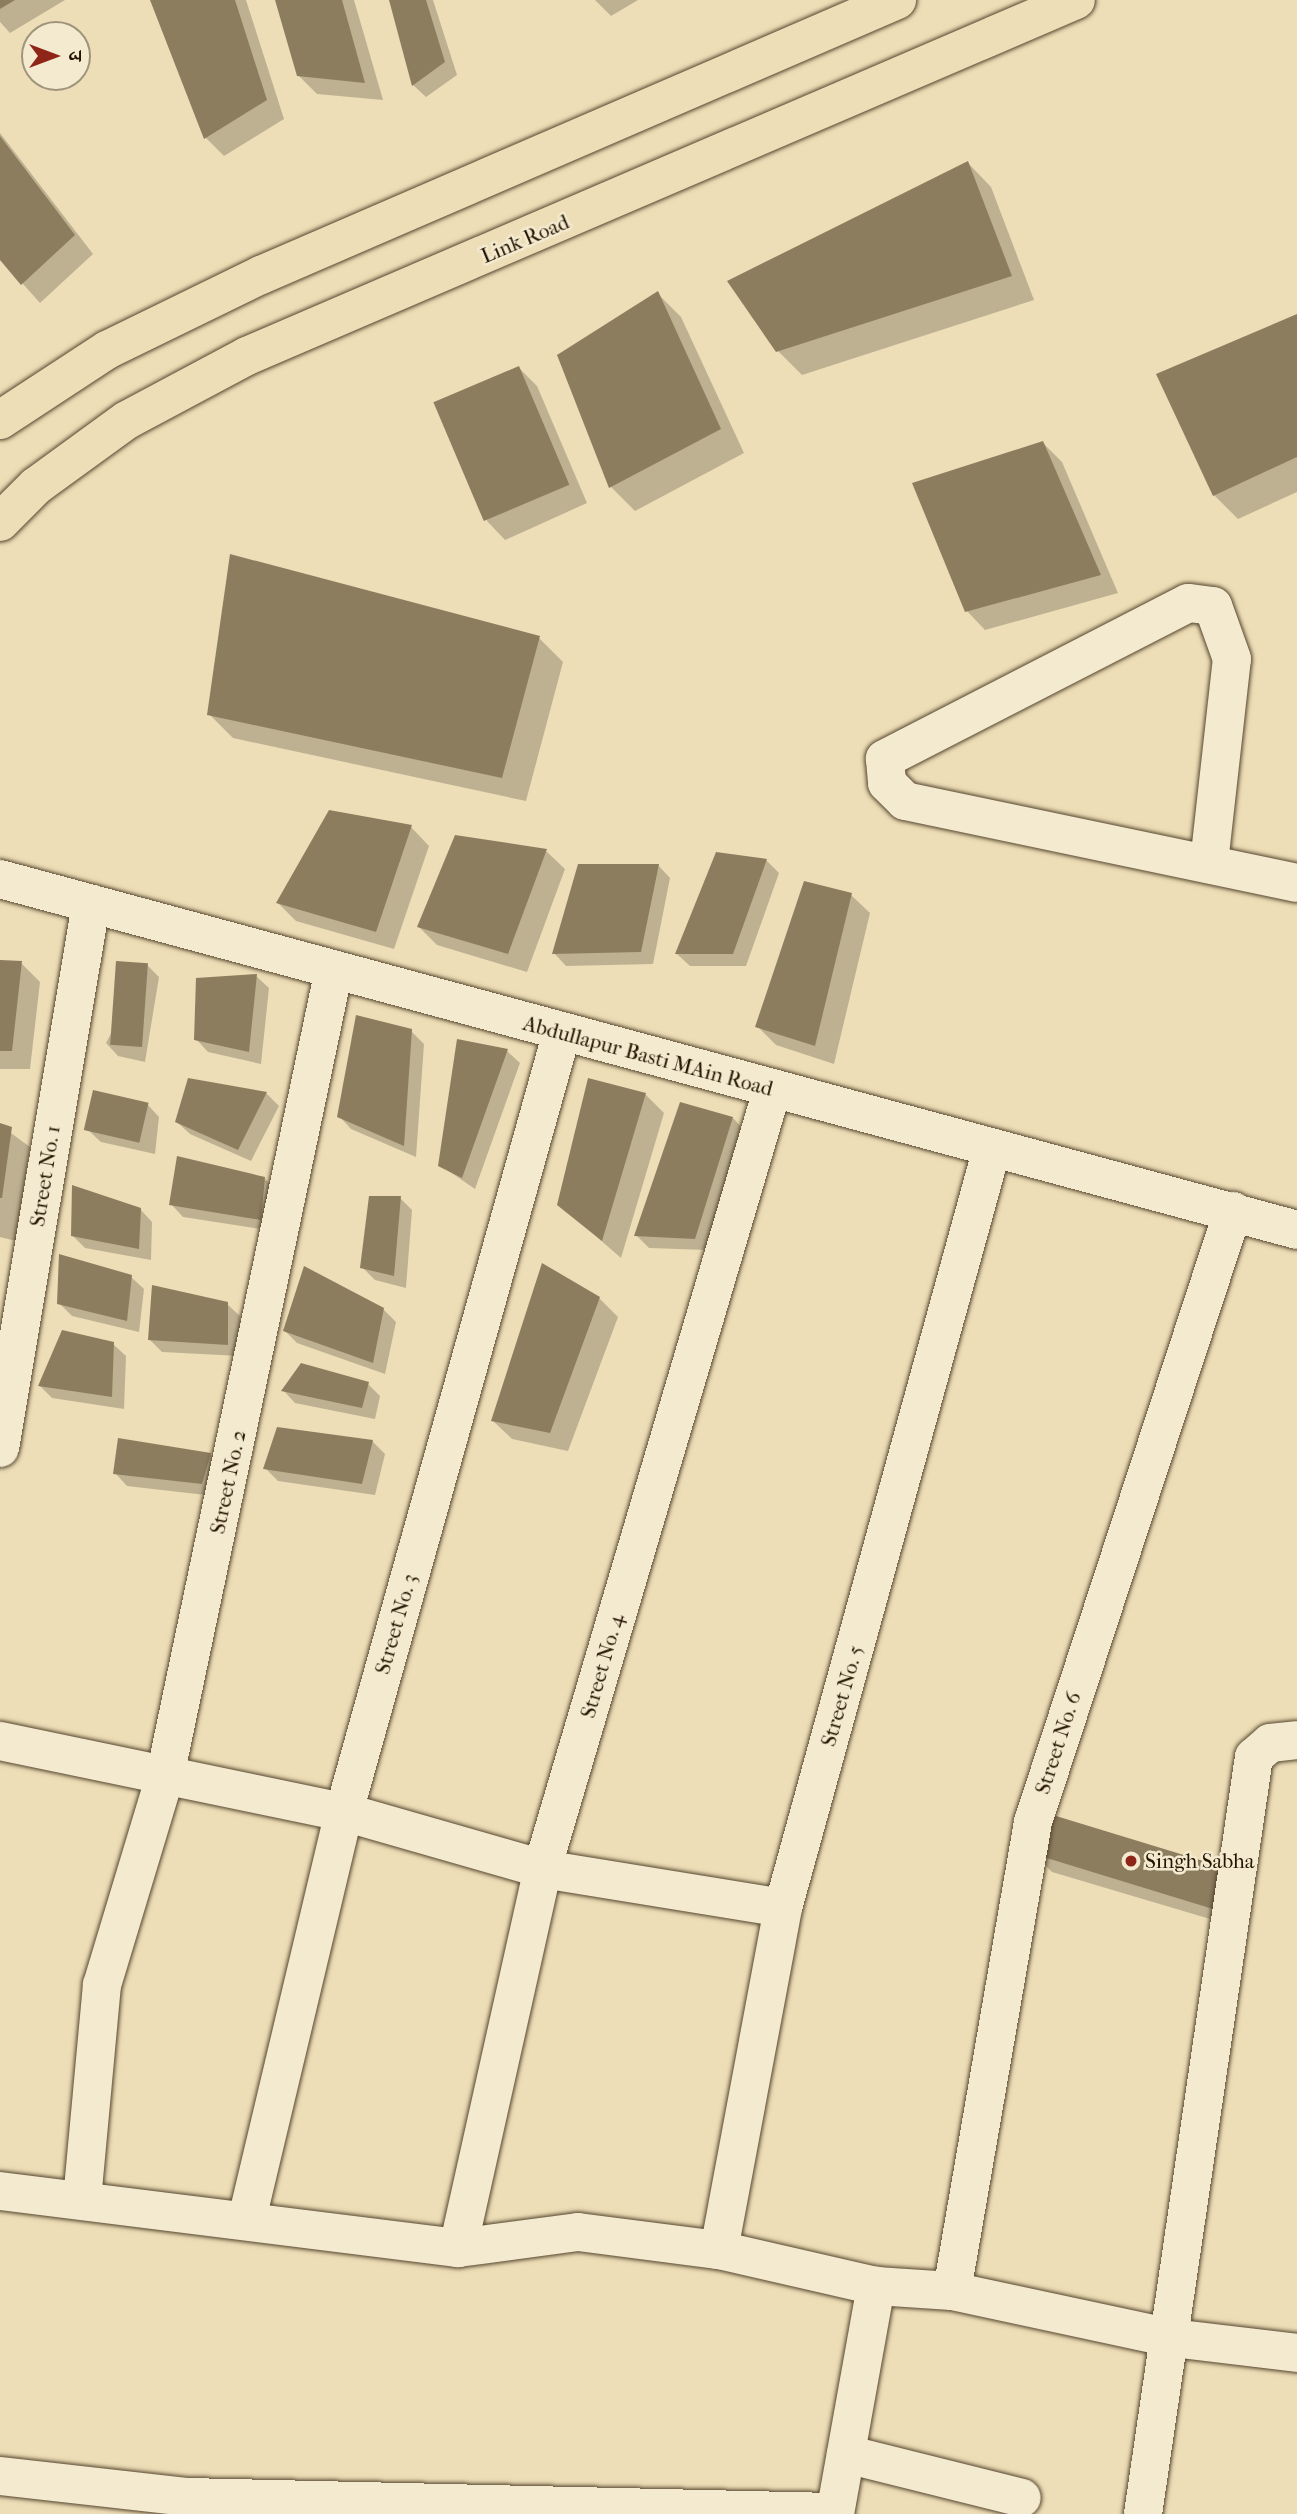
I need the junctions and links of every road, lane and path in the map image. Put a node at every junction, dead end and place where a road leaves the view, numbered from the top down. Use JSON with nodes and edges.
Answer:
{"nodes":[{"id":1,"x":897,"y":0,"type":"edge"},
{"id":2,"x":1076,"y":0,"type":"edge"},
{"id":3,"x":0,"y":419,"type":"edge"},
{"id":4,"x":0,"y":522,"type":"edge"},
{"id":5,"x":1209,"y":863,"type":"junction"},
{"id":6,"x":0,"y":879,"type":"edge"},
{"id":7,"x":1297,"y":883,"type":"edge"},
{"id":8,"x":91,"y":904,"type":"junction"},
{"id":9,"x":333,"y":974,"type":"junction"},
{"id":10,"x":562,"y":1032,"type":"junction"},
{"id":11,"x":772,"y":1090,"type":"junction"},
{"id":12,"x":992,"y":1148,"type":"junction"},
{"id":13,"x":1233,"y":1211,"type":"junction"},
{"id":14,"x":1297,"y":1230,"type":"edge"},
{"id":15,"x":0,"y":1447,"type":"edge"},
{"id":16,"x":1297,"y":1740,"type":"edge"},
{"id":17,"x":0,"y":1741,"type":"edge"},
{"id":18,"x":165,"y":1776,"type":"junction"},
{"id":19,"x":344,"y":1812,"type":"junction"},
{"id":20,"x":543,"y":1869,"type":"junction"},
{"id":21,"x":783,"y":1908,"type":"junction"},
{"id":22,"x":0,"y":2191,"type":"edge"},
{"id":23,"x":82,"y":2200,"type":"junction"},
{"id":24,"x":247,"y":2219,"type":"junction"},
{"id":25,"x":458,"y":2248,"type":"junction"},
{"id":26,"x":719,"y":2250,"type":"junction"},
{"id":27,"x":876,"y":2286,"type":"junction"},
{"id":28,"x":952,"y":2291,"type":"junction"},
{"id":29,"x":1172,"y":2338,"type":"junction"},
{"id":30,"x":1297,"y":2353,"type":"edge"},
{"id":31,"x":846,"y":2455,"type":"junction"},
{"id":32,"x":0,"y":2476,"type":"edge"},
{"id":33,"x":1022,"y":2498,"type":"dead end"},
{"id":34,"x":835,"y":2513,"type":"edge"},
{"id":35,"x":1143,"y":2514,"type":"edge"}],
"edges":[{"from":1,"to":3,"type":"main road"},
{"from":2,"to":4,"type":"main road","name":"Link Road"},
{"from":5,"to":5,"type":"street"},
{"from":5,"to":7,"type":"street"},
{"from":6,"to":8,"type":"street","name":"Abdullapur Basti MAin Road"},
{"from":8,"to":9,"type":"street","name":"Abdullapur Basti MAin Road"},
{"from":8,"to":15,"type":"street","name":"Street No. 1"},
{"from":9,"to":10,"type":"street","name":"Abdullapur Basti MAin Road"},
{"from":9,"to":18,"type":"street","name":"Street No. 2"},
{"from":10,"to":11,"type":"street","name":"Abdullapur Basti MAin Road"},
{"from":10,"to":19,"type":"street","name":"Street No. 3"},
{"from":11,"to":12,"type":"street","name":"Abdullapur Basti MAin Road"},
{"from":11,"to":20,"type":"street","name":"Street No. 4"},
{"from":12,"to":13,"type":"street","name":"Abdullapur Basti MAin Road"},
{"from":12,"to":21,"type":"street","name":"Street No. 5"},
{"from":13,"to":14,"type":"street","name":"Abdullapur Basti MAin Road"},
{"from":13,"to":28,"type":"street","name":"Street No. 6"},
{"from":16,"to":29,"type":"street"},
{"from":17,"to":18,"type":"street"},
{"from":18,"to":19,"type":"street"},
{"from":18,"to":23,"type":"street","name":"Street No. 2"},
{"from":19,"to":20,"type":"street"},
{"from":19,"to":24,"type":"street","name":"Street No. 3"},
{"from":20,"to":21,"type":"street"},
{"from":20,"to":25,"type":"street","name":"Street No. 4"},
{"from":21,"to":26,"type":"street","name":"Street No. 5"},
{"from":22,"to":23,"type":"street"},
{"from":23,"to":24,"type":"street"},
{"from":24,"to":25,"type":"street"},
{"from":25,"to":26,"type":"street"},
{"from":26,"to":27,"type":"street"},
{"from":27,"to":28,"type":"street"},
{"from":27,"to":31,"type":"street"},
{"from":28,"to":29,"type":"street"},
{"from":29,"to":30,"type":"street"},
{"from":29,"to":35,"type":"street"},
{"from":31,"to":33,"type":"street"},
{"from":31,"to":34,"type":"street"},
{"from":32,"to":34,"type":"street"}]}
